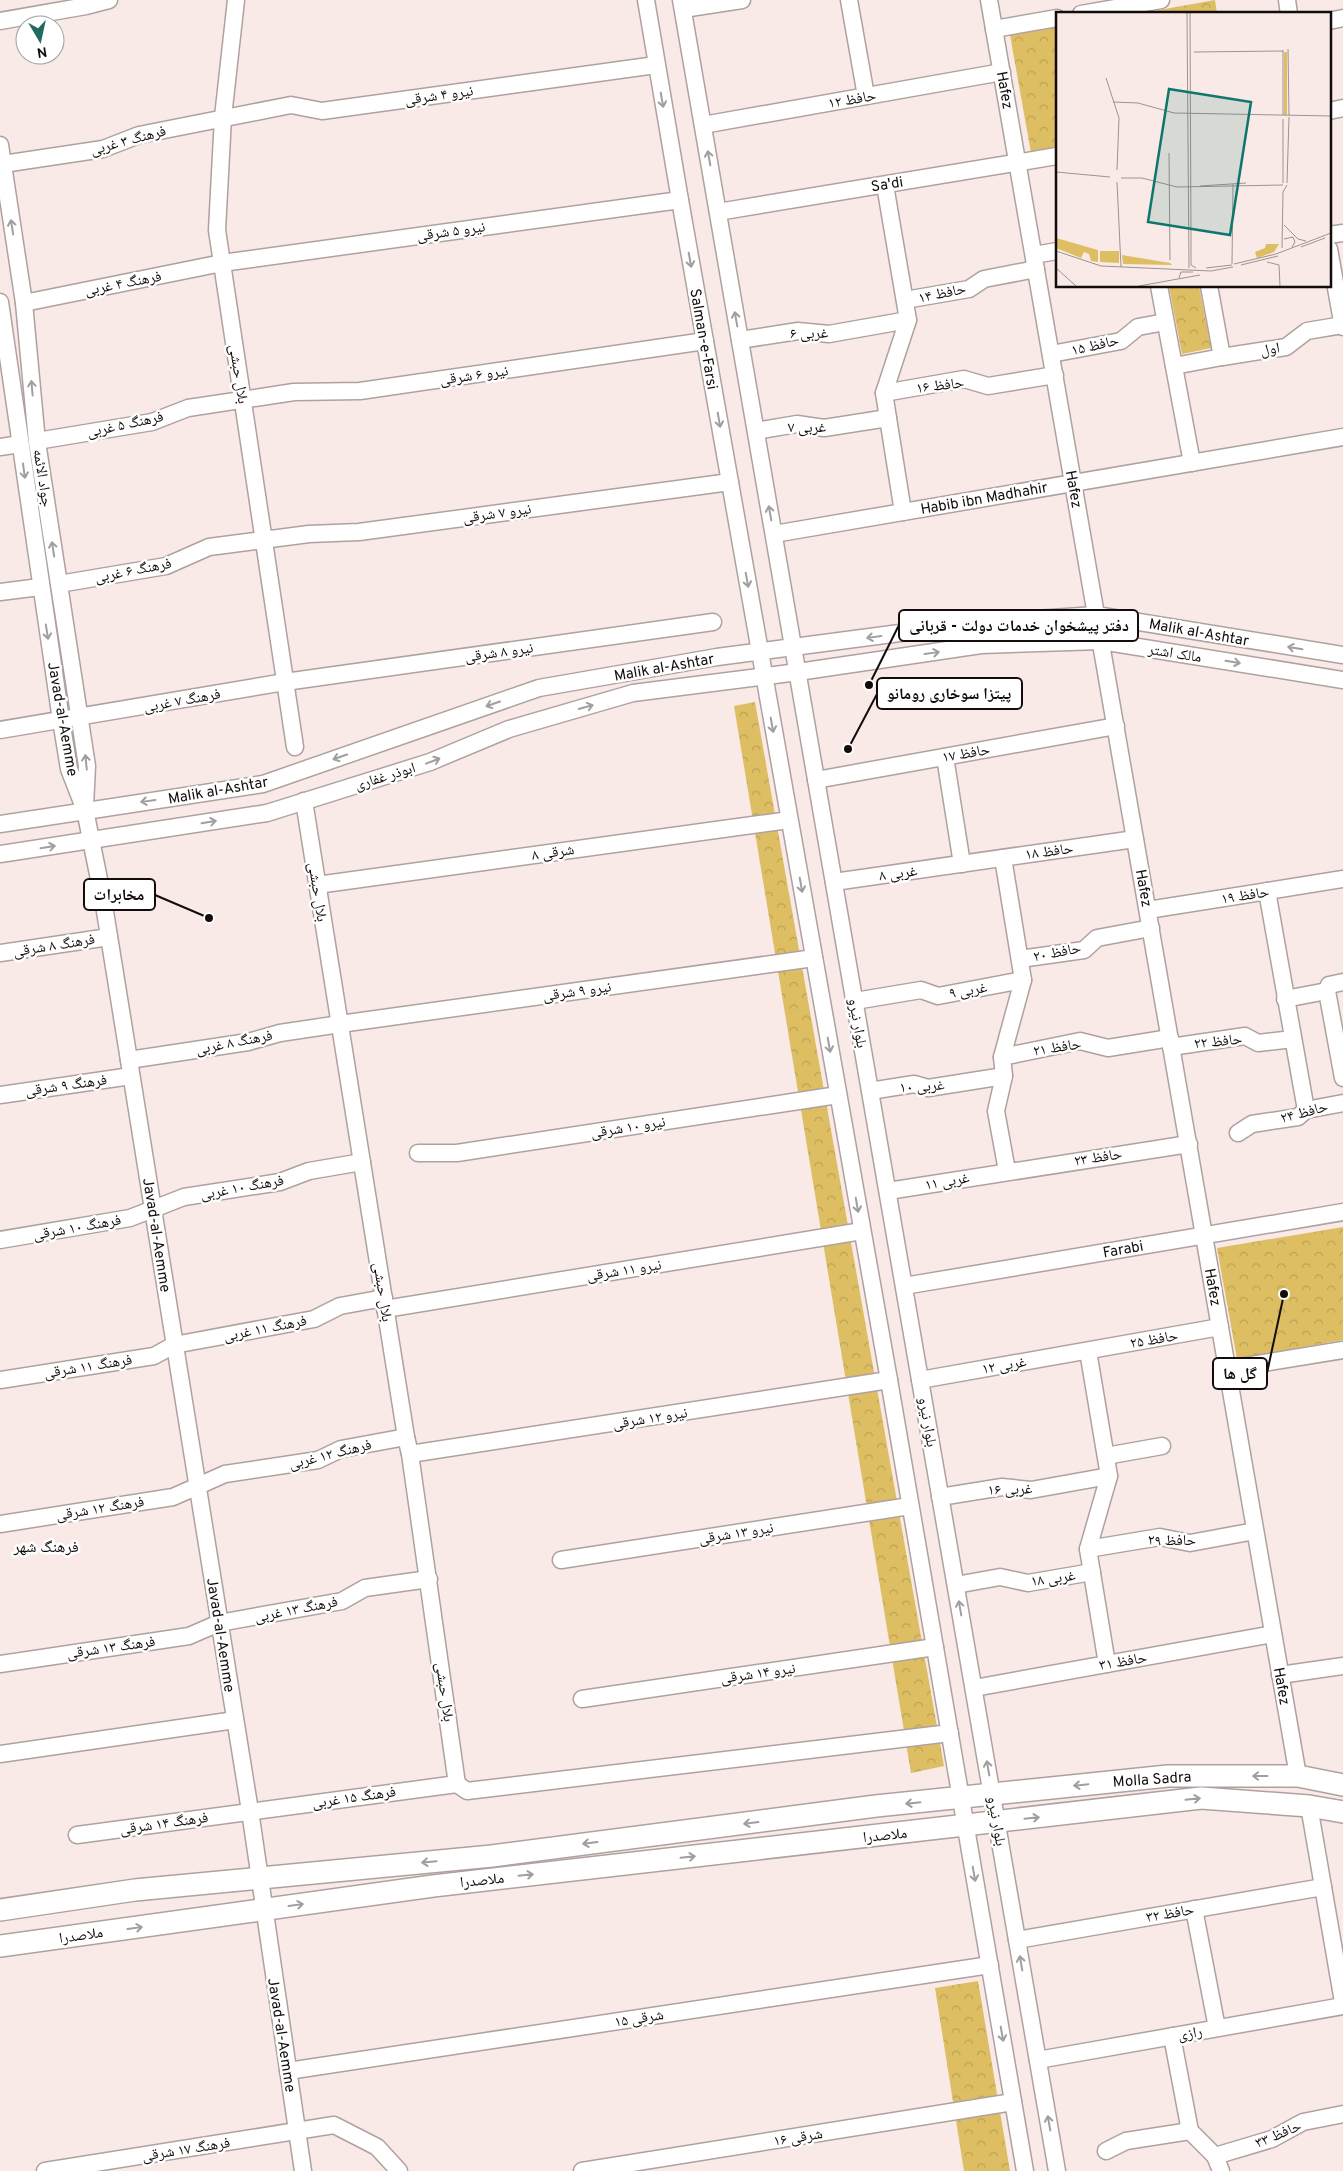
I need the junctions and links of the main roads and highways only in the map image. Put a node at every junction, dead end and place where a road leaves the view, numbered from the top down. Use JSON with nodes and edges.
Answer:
{"nodes":[{"id":1,"x":1343,"y":1784,"type":"edge"},
{"id":2,"x":961,"y":1798,"type":"joint"},
{"id":3,"x":1343,"y":1812,"type":"edge"},
{"id":4,"x":966,"y":1826,"type":"joint"},
{"id":5,"x":0,"y":1910,"type":"edge"},
{"id":6,"x":0,"y":1946,"type":"edge"}],
"edges":[{"from":1,"to":2,"type":"main road","name":"Molla Sadra","one_way":true},
{"from":2,"to":5,"type":"main road","name":"ملاصدرا","one_way":true},
{"from":4,"to":3,"type":"main road","name":"Molla Sadra","one_way":true},
{"from":6,"to":4,"type":"main road","name":"ملاصدرا","one_way":true}]}
